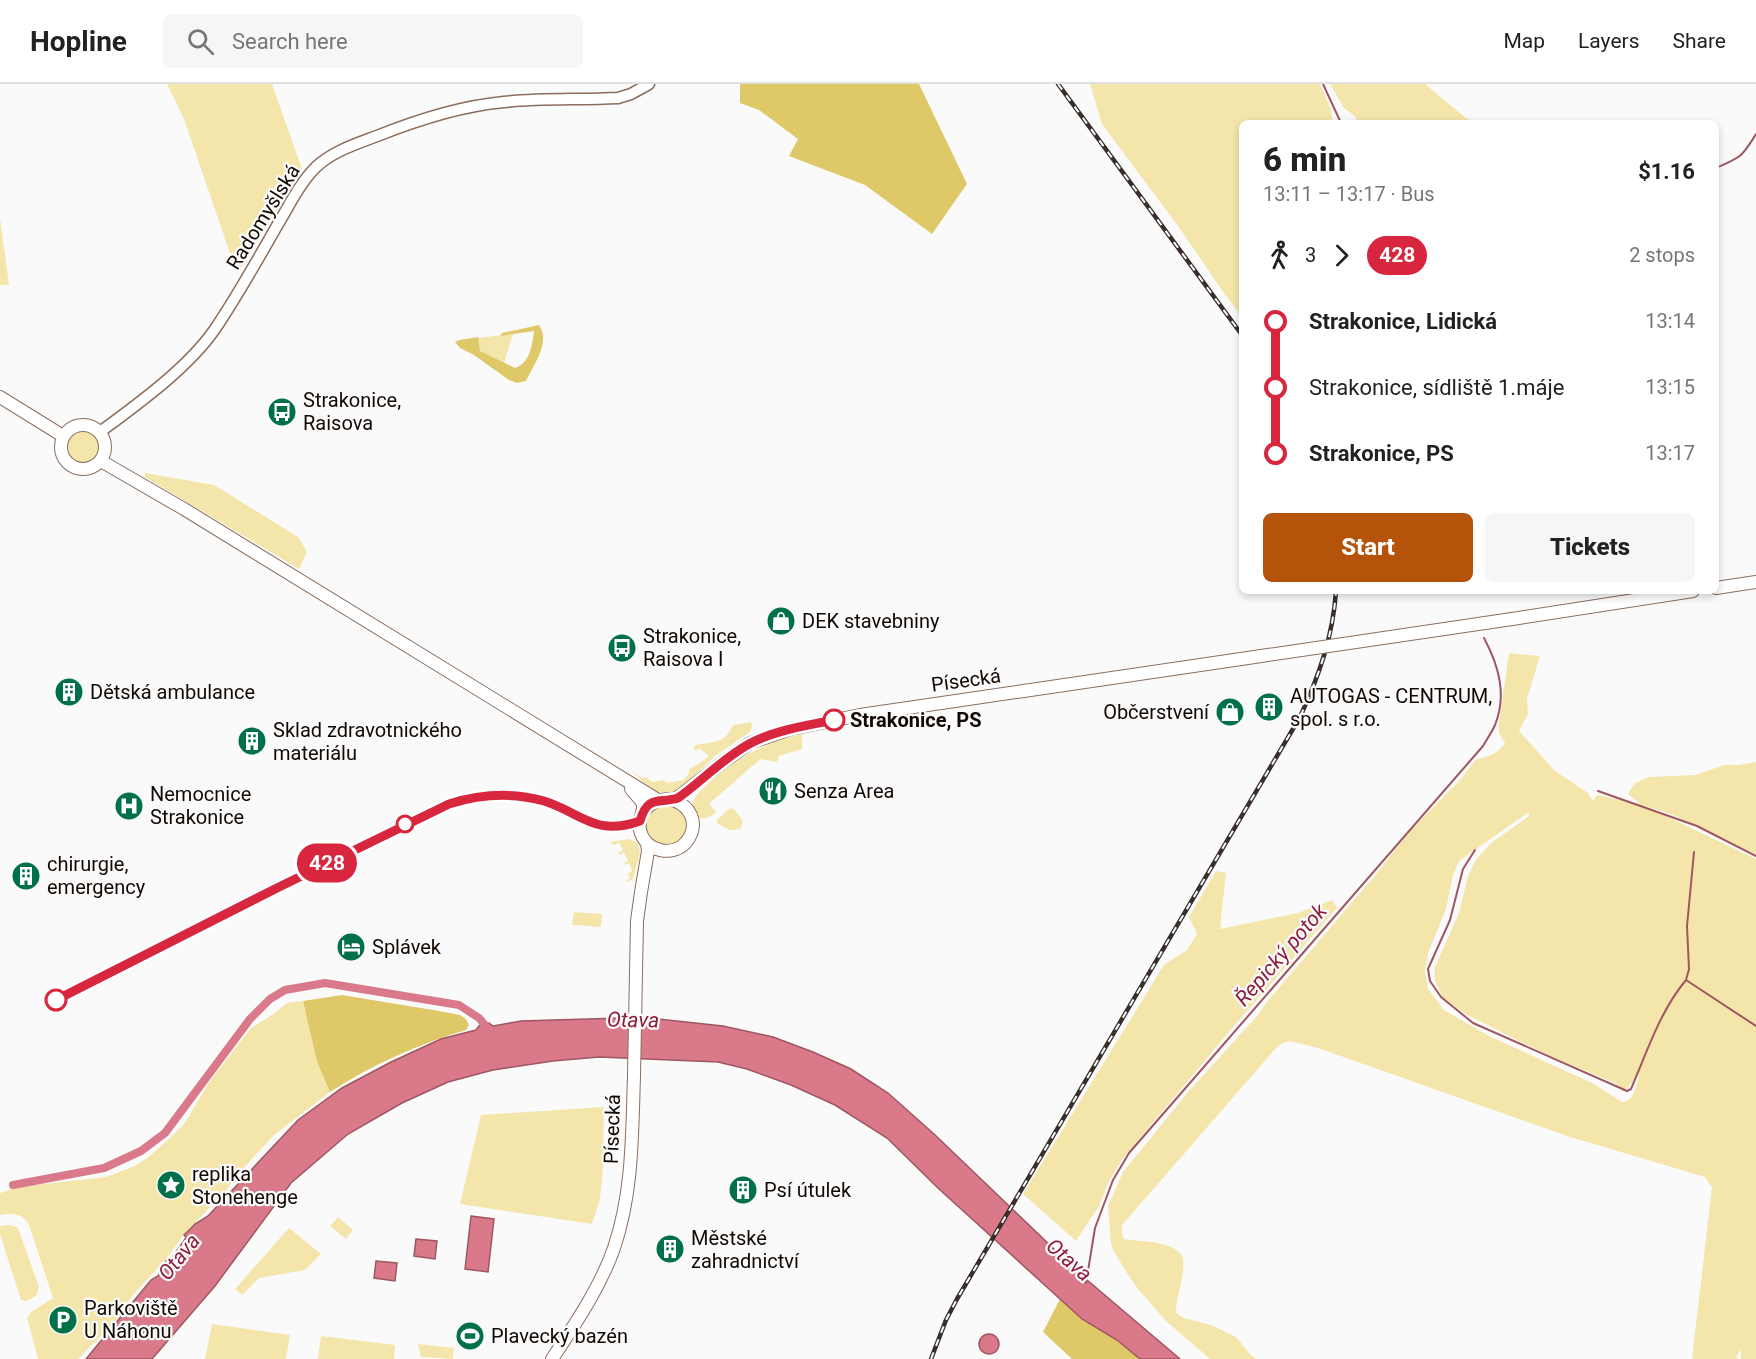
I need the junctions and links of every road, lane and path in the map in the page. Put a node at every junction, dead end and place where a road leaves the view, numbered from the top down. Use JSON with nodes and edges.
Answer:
{"nodes":[{"id":1,"x":649,"y":84,"type":"edge"},
{"id":2,"x":0,"y":397,"type":"edge"},
{"id":3,"x":100,"y":432,"type":"junction"},
{"id":4,"x":63,"y":436,"type":"junction"},
{"id":5,"x":100,"y":461,"type":"junction"},
{"id":6,"x":1756,"y":582,"type":"edge"},
{"id":7,"x":1719,"y":588,"type":"edge"},
{"id":8,"x":1674,"y":594,"type":"edge"},
{"id":9,"x":709,"y":773,"type":"junction"},
{"id":10,"x":620,"y":777,"type":"junction"},
{"id":11,"x":658,"y":800,"type":"junction"},
{"id":12,"x":673,"y":800,"type":"junction"},
{"id":13,"x":688,"y":810,"type":"junction"},
{"id":14,"x":642,"y":814,"type":"junction"},
{"id":15,"x":647,"y":843,"type":"junction"},
{"id":16,"x":662,"y":851,"type":"junction"},
{"id":17,"x":643,"y":882,"type":"junction"},
{"id":18,"x":552,"y":1359,"type":"edge"}],
"edges":[{"from":1,"to":3,"type":"main road","name":"Radomyšlská"},
{"from":2,"to":4,"type":"main road"},
{"from":3,"to":4,"type":"main road"},
{"from":3,"to":5,"type":"main road"},
{"from":4,"to":5,"type":"main road"},
{"from":5,"to":10,"type":"main road"},
{"from":6,"to":7,"type":"main road"},
{"from":8,"to":9,"type":"main road","name":"Písecká","bridge":true},
{"from":9,"to":12,"type":"main road","name":"Písecká"},
{"from":9,"to":13,"type":"main road","name":"Písecká"},
{"from":10,"to":11,"type":"main road"},
{"from":10,"to":14,"type":"main road"},
{"from":11,"to":12,"type":"main road"},
{"from":11,"to":14,"type":"main road"},
{"from":12,"to":13,"type":"main road"},
{"from":13,"to":16,"type":"main road"},
{"from":14,"to":15,"type":"main road"},
{"from":15,"to":16,"type":"main road"},
{"from":15,"to":17,"type":"main road","name":"Písecká"},
{"from":16,"to":17,"type":"main road","name":"Písecká"},
{"from":17,"to":18,"type":"main road","name":"Písecká"}]}
